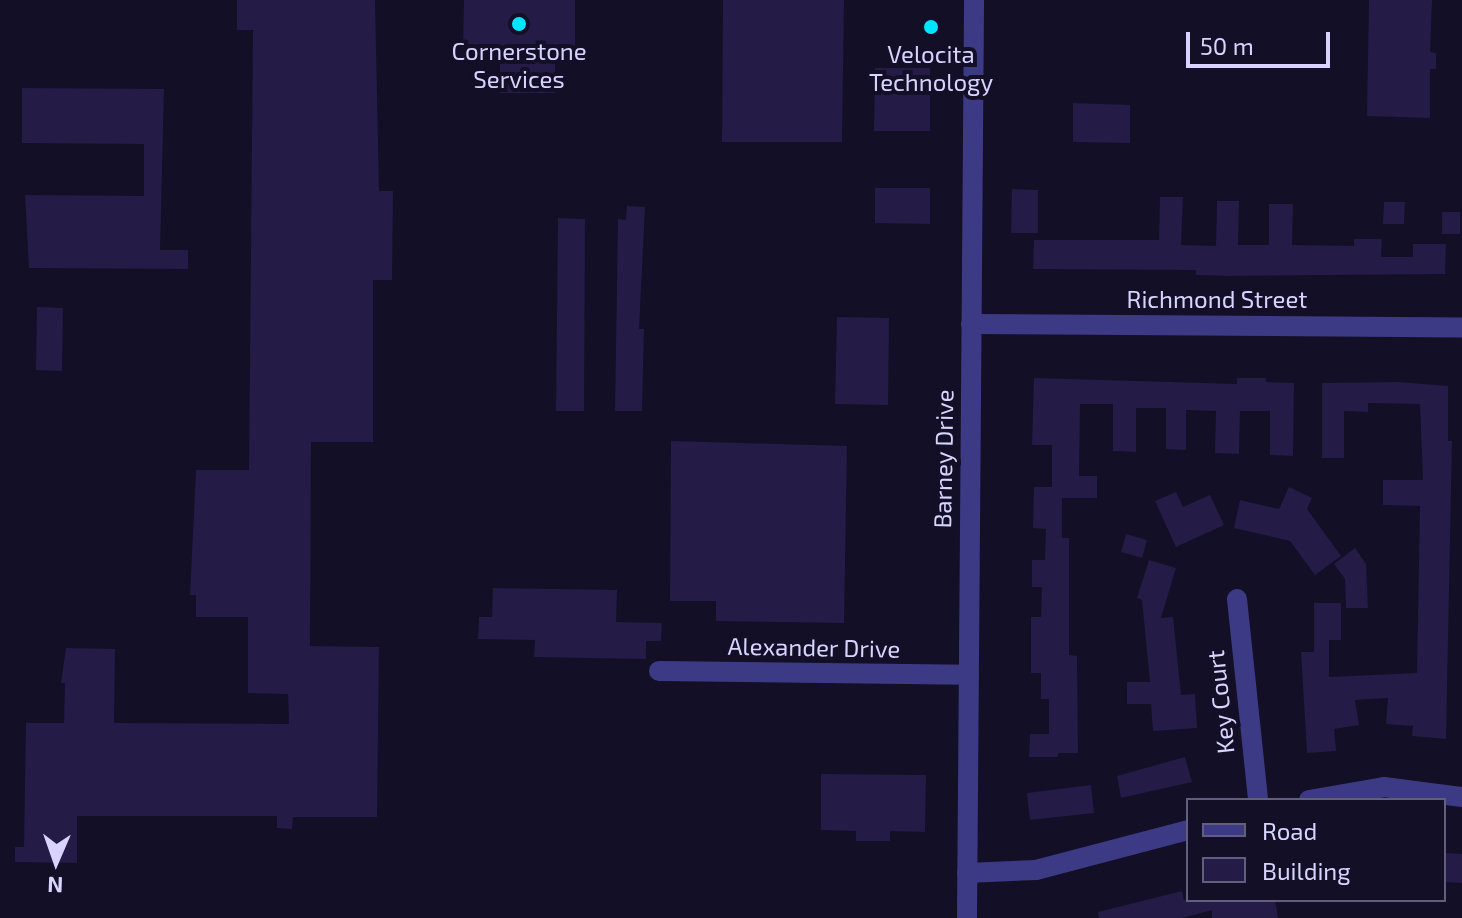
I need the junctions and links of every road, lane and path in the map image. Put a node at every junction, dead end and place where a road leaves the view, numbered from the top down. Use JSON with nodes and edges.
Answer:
{"nodes":[{"id":1,"x":974,"y":0,"type":"edge"},
{"id":2,"x":971,"y":324,"type":"junction"},
{"id":3,"x":1462,"y":327,"type":"edge"},
{"id":4,"x":1237,"y":599,"type":"dead end"},
{"id":5,"x":659,"y":671,"type":"dead end"},
{"id":6,"x":967,"y":675,"type":"junction"},
{"id":7,"x":1462,"y":797,"type":"edge"},
{"id":8,"x":1258,"y":798,"type":"edge"},
{"id":9,"x":1321,"y":798,"type":"edge"},
{"id":10,"x":1186,"y":831,"type":"edge"},
{"id":11,"x":967,"y":873,"type":"junction"},
{"id":12,"x":967,"y":918,"type":"edge"}],
"edges":[{"from":1,"to":2,"type":"street","name":"Barney Drive"},
{"from":2,"to":3,"type":"street","name":"Richmond Street"},
{"from":2,"to":6,"type":"street","name":"Barney Drive"},
{"from":4,"to":8,"type":"street","name":"Key Court"},
{"from":5,"to":6,"type":"street","name":"Alexander Drive"},
{"from":6,"to":11,"type":"street","name":"Barney Drive"},
{"from":7,"to":9,"type":"street"},
{"from":10,"to":11,"type":"street"},
{"from":11,"to":12,"type":"street","name":"Barney Drive"}]}
